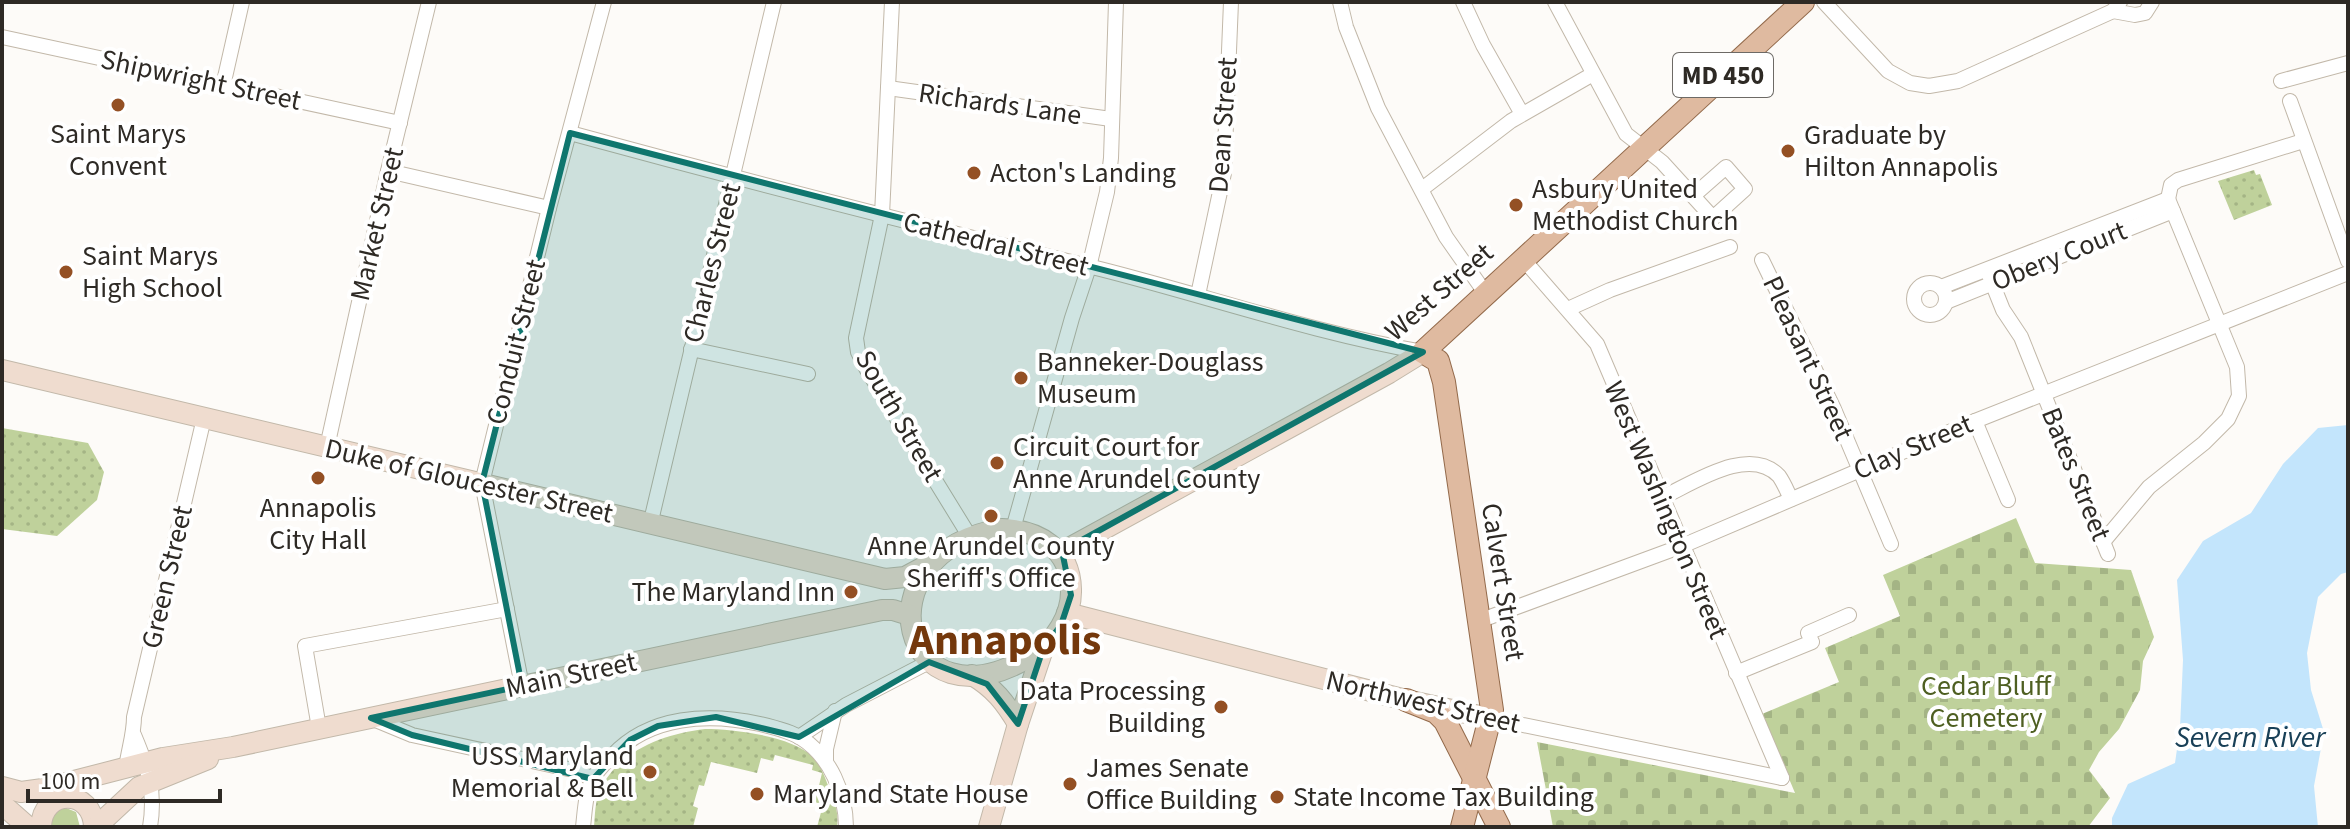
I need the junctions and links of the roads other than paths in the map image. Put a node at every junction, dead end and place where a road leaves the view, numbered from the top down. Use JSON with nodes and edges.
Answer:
{"nodes":[{"id":1,"x":242,"y":2,"type":"edge"},
{"id":2,"x":429,"y":2,"type":"edge"},
{"id":3,"x":604,"y":2,"type":"edge"},
{"id":4,"x":774,"y":2,"type":"edge"},
{"id":5,"x":892,"y":2,"type":"edge"},
{"id":6,"x":1116,"y":2,"type":"edge"},
{"id":7,"x":1231,"y":2,"type":"edge"},
{"id":8,"x":1340,"y":2,"type":"edge"},
{"id":9,"x":1463,"y":2,"type":"edge"},
{"id":10,"x":1555,"y":2,"type":"edge"},
{"id":11,"x":1803,"y":2,"type":"edge"},
{"id":12,"x":1824,"y":2,"type":"edge"},
{"id":13,"x":2152,"y":2,"type":"edge"},
{"id":14,"x":2117,"y":6,"type":"edge"},
{"id":15,"x":2,"y":37,"type":"edge"},
{"id":16,"x":2348,"y":63,"type":"edge"},
{"id":17,"x":1593,"y":74,"type":"junction"},
{"id":18,"x":2281,"y":81,"type":"dead end"},
{"id":19,"x":223,"y":86,"type":"junction"},
{"id":20,"x":888,"y":88,"type":"junction"},
{"id":21,"x":2290,"y":101,"type":"dead end"},
{"id":22,"x":1522,"y":114,"type":"junction"},
{"id":23,"x":1111,"y":119,"type":"junction"},
{"id":24,"x":400,"y":123,"type":"junction"},
{"id":25,"x":570,"y":133,"type":"junction"},
{"id":26,"x":2303,"y":141,"type":"junction"},
{"id":27,"x":1644,"y":148,"type":"junction"},
{"id":28,"x":388,"y":171,"type":"junction"},
{"id":29,"x":733,"y":178,"type":"junction"},
{"id":30,"x":1422,"y":189,"type":"junction"},
{"id":31,"x":1693,"y":196,"type":"dead end"},
{"id":32,"x":2170,"y":205,"type":"junction"},
{"id":33,"x":549,"y":208,"type":"junction"},
{"id":34,"x":882,"y":215,"type":"junction"},
{"id":35,"x":1730,"y":247,"type":"dead end"},
{"id":36,"x":1523,"y":259,"type":"junction"},
{"id":37,"x":1762,"y":260,"type":"dead end"},
{"id":38,"x":2348,"y":261,"type":"edge"},
{"id":39,"x":1089,"y":267,"type":"junction"},
{"id":40,"x":2348,"y":273,"type":"edge"},
{"id":41,"x":1990,"y":276,"type":"junction"},
{"id":42,"x":1486,"y":294,"type":"junction"},
{"id":43,"x":1944,"y":294,"type":"dead end"},
{"id":44,"x":1198,"y":295,"type":"junction"},
{"id":45,"x":1568,"y":309,"type":"junction"},
{"id":46,"x":2220,"y":324,"type":"junction"},
{"id":47,"x":691,"y":349,"type":"junction"},
{"id":48,"x":1423,"y":352,"type":"junction"},
{"id":49,"x":2,"y":370,"type":"edge"},
{"id":50,"x":808,"y":374,"type":"dead end"},
{"id":51,"x":2044,"y":394,"type":"junction"},
{"id":52,"x":204,"y":418,"type":"junction"},
{"id":53,"x":1975,"y":421,"type":"junction"},
{"id":54,"x":327,"y":447,"type":"junction"},
{"id":55,"x":1859,"y":470,"type":"junction"},
{"id":56,"x":482,"y":483,"type":"junction"},
{"id":57,"x":1661,"y":498,"type":"junction"},
{"id":58,"x":1791,"y":499,"type":"junction"},
{"id":59,"x":2008,"y":500,"type":"dead end"},
{"id":60,"x":650,"y":525,"type":"junction"},
{"id":61,"x":1013,"y":529,"type":"junction"},
{"id":62,"x":970,"y":537,"type":"junction"},
{"id":63,"x":1891,"y":544,"type":"dead end"},
{"id":64,"x":1682,"y":546,"type":"junction"},
{"id":65,"x":1060,"y":553,"type":"junction"},
{"id":66,"x":933,"y":562,"type":"junction"},
{"id":67,"x":507,"y":609,"type":"junction"},
{"id":68,"x":1067,"y":613,"type":"junction"},
{"id":69,"x":909,"y":615,"type":"junction"},
{"id":70,"x":1849,"y":615,"type":"dead end"},
{"id":71,"x":1479,"y":621,"type":"junction"},
{"id":72,"x":1043,"y":649,"type":"junction"},
{"id":73,"x":929,"y":662,"type":"junction"},
{"id":74,"x":1736,"y":673,"type":"junction"},
{"id":75,"x":972,"y":675,"type":"junction"},
{"id":76,"x":522,"y":686,"type":"junction"},
{"id":77,"x":1406,"y":700,"type":"junction"},
{"id":78,"x":835,"y":711,"type":"junction"},
{"id":79,"x":371,"y":718,"type":"junction"},
{"id":80,"x":1489,"y":718,"type":"junction"},
{"id":81,"x":1018,"y":724,"type":"junction"},
{"id":82,"x":319,"y":728,"type":"junction"},
{"id":83,"x":799,"y":737,"type":"junction"},
{"id":84,"x":826,"y":761,"type":"junction"},
{"id":85,"x":140,"y":771,"type":"junction"},
{"id":86,"x":1782,"y":778,"type":"joint"},
{"id":87,"x":593,"y":779,"type":"junction"},
{"id":88,"x":1475,"y":782,"type":"junction"},
{"id":89,"x":2,"y":787,"type":"edge"},
{"id":90,"x":54,"y":796,"type":"junction"},
{"id":91,"x":2,"y":804,"type":"edge"},
{"id":92,"x":28,"y":827,"type":"edge"},
{"id":93,"x":41,"y":827,"type":"edge"},
{"id":94,"x":95,"y":827,"type":"edge"},
{"id":95,"x":150,"y":827,"type":"edge"},
{"id":96,"x":583,"y":827,"type":"edge"},
{"id":97,"x":846,"y":827,"type":"edge"},
{"id":98,"x":989,"y":827,"type":"edge"},
{"id":99,"x":1462,"y":827,"type":"edge"},
{"id":100,"x":1499,"y":827,"type":"edge"}],
"edges":[{"from":1,"to":19,"type":"street"},
{"from":2,"to":24,"type":"street","name":"Market Street"},
{"from":3,"to":25,"type":"street","name":"Conduit Street"},
{"from":4,"to":29,"type":"street","name":"Charles Street"},
{"from":5,"to":20,"type":"street","name":"South Street"},
{"from":6,"to":23,"type":"street"},
{"from":7,"to":44,"type":"street","name":"Dean Street"},
{"from":8,"to":30,"type":"street"},
{"from":9,"to":22,"type":"street"},
{"from":10,"to":17,"type":"street"},
{"from":11,"to":27,"type":"main road","name":"West Street","number":"MD 450"},
{"from":12,"to":14,"type":"street"},
{"from":13,"to":14,"type":"street"},
{"from":15,"to":19,"type":"street","name":"Shipwright Street"},
{"from":16,"to":18,"type":"street"},
{"from":17,"to":22,"type":"street"},
{"from":17,"to":27,"type":"street"},
{"from":19,"to":24,"type":"street","name":"Shipwright Street"},
{"from":20,"to":23,"type":"street","name":"Richards Lane"},
{"from":20,"to":34,"type":"street","name":"South Street"},
{"from":21,"to":26,"type":"street"},
{"from":22,"to":30,"type":"street"},
{"from":23,"to":39,"type":"street"},
{"from":24,"to":28,"type":"street","name":"Market Street"},
{"from":25,"to":29,"type":"street","name":"Cathedral Street"},
{"from":25,"to":33,"type":"street","name":"Conduit Street"},
{"from":26,"to":32,"type":"street"},
{"from":26,"to":38,"type":"street"},
{"from":27,"to":31,"type":"street"},
{"from":27,"to":36,"type":"main road","name":"West Street","number":"MD 450"},
{"from":28,"to":33,"type":"street"},
{"from":28,"to":54,"type":"street","name":"Market Street"},
{"from":29,"to":34,"type":"street","name":"Cathedral Street"},
{"from":29,"to":47,"type":"street","name":"Charles Street"},
{"from":30,"to":42,"type":"street"},
{"from":32,"to":41,"type":"street","name":"Obery Court"},
{"from":32,"to":46,"type":"street"},
{"from":33,"to":56,"type":"street","name":"Conduit Street"},
{"from":34,"to":39,"type":"street","name":"Cathedral Street"},
{"from":34,"to":62,"type":"street","name":"South Street"},
{"from":35,"to":45,"type":"street"},
{"from":36,"to":42,"type":"main road","name":"West Street","number":"MD 450"},
{"from":36,"to":45,"type":"street","name":"West Washington Street"},
{"from":37,"to":55,"type":"street","name":"Pleasant Street"},
{"from":39,"to":44,"type":"street","name":"Cathedral Street"},
{"from":39,"to":61,"type":"street"},
{"from":40,"to":46,"type":"street","name":"Clay Street"},
{"from":41,"to":43,"type":"street","name":"Obery Court"},
{"from":41,"to":51,"type":"street","name":"Bates Street"},
{"from":42,"to":48,"type":"main road","name":"West Street","number":"MD 450"},
{"from":44,"to":48,"type":"street","name":"Cathedral Street"},
{"from":45,"to":57,"type":"street","name":"West Washington Street"},
{"from":46,"to":51,"type":"street","name":"Clay Street"},
{"from":46,"to":51,"type":"street","name":"Bates Street"},
{"from":47,"to":50,"type":"street"},
{"from":47,"to":60,"type":"street","name":"Charles Street"},
{"from":48,"to":65,"type":"main road","name":"West Street","number":"MD 450"},
{"from":48,"to":71,"type":"main road","name":"Calvert Street"},
{"from":49,"to":52,"type":"main road","name":"Duke of Gloucester Street"},
{"from":51,"to":53,"type":"street","name":"Clay Street"},
{"from":52,"to":54,"type":"main road","name":"Duke of Gloucester Street"},
{"from":52,"to":85,"type":"street","name":"Green Street"},
{"from":53,"to":55,"type":"street","name":"Clay Street"},
{"from":53,"to":59,"type":"street"},
{"from":54,"to":56,"type":"main road","name":"Duke of Gloucester Street"},
{"from":55,"to":58,"type":"street","name":"Clay Street"},
{"from":55,"to":63,"type":"street","name":"Pleasant Street"},
{"from":56,"to":60,"type":"main road","name":"Duke of Gloucester Street"},
{"from":56,"to":67,"type":"street","name":"Conduit Street"},
{"from":57,"to":58,"type":"street"},
{"from":57,"to":64,"type":"street","name":"West Washington Street"},
{"from":58,"to":64,"type":"street","name":"Clay Street"},
{"from":60,"to":66,"type":"main road","name":"Duke of Gloucester Street"},
{"from":61,"to":62,"type":"main road"},
{"from":61,"to":65,"type":"main road"},
{"from":62,"to":66,"type":"main road"},
{"from":64,"to":71,"type":"street","name":"Clay Street"},
{"from":64,"to":74,"type":"street","name":"West Washington Street"},
{"from":65,"to":68,"type":"main road"},
{"from":66,"to":69,"type":"main road"},
{"from":67,"to":76,"type":"street","name":"Conduit Street"},
{"from":67,"to":82,"type":"street"},
{"from":68,"to":72,"type":"main road"},
{"from":68,"to":77,"type":"main road","name":"Northwest Street"},
{"from":69,"to":73,"type":"main road"},
{"from":69,"to":76,"type":"main road","name":"Main Street"},
{"from":70,"to":74,"type":"street"},
{"from":71,"to":80,"type":"main road","name":"Calvert Street"},
{"from":72,"to":75,"type":"main road"},
{"from":72,"to":81,"type":"main road"},
{"from":73,"to":75,"type":"main road"},
{"from":73,"to":78,"type":"street"},
{"from":74,"to":86,"type":"street","name":"West Washington Street"},
{"from":75,"to":81,"type":"main road"},
{"from":76,"to":79,"type":"main road","name":"Main Street"},
{"from":77,"to":80,"type":"main road","name":"Northwest Street"},
{"from":77,"to":88,"type":"main road"},
{"from":78,"to":83,"type":"street"},
{"from":78,"to":84,"type":"street"},
{"from":79,"to":82,"type":"main road","name":"Main Street"},
{"from":79,"to":87,"type":"street"},
{"from":80,"to":86,"type":"street","name":"Northwest Street"},
{"from":80,"to":88,"type":"main road","name":"Calvert Street"},
{"from":81,"to":98,"type":"main road"},
{"from":82,"to":85,"type":"main road","name":"Main Street"},
{"from":83,"to":84,"type":"street"},
{"from":83,"to":87,"type":"street"},
{"from":84,"to":97,"type":"street"},
{"from":85,"to":90,"type":"main road","name":"Main Street"},
{"from":85,"to":94,"type":"main road","name":"Main Street"},
{"from":85,"to":95,"type":"street","name":"Green Street"},
{"from":87,"to":96,"type":"street"},
{"from":88,"to":99,"type":"main road","name":"Calvert Street"},
{"from":88,"to":100,"type":"main road"},
{"from":89,"to":90,"type":"main road"},
{"from":90,"to":93,"type":"main road"},
{"from":90,"to":94,"type":"main road"},
{"from":91,"to":92,"type":"main road"}]}
